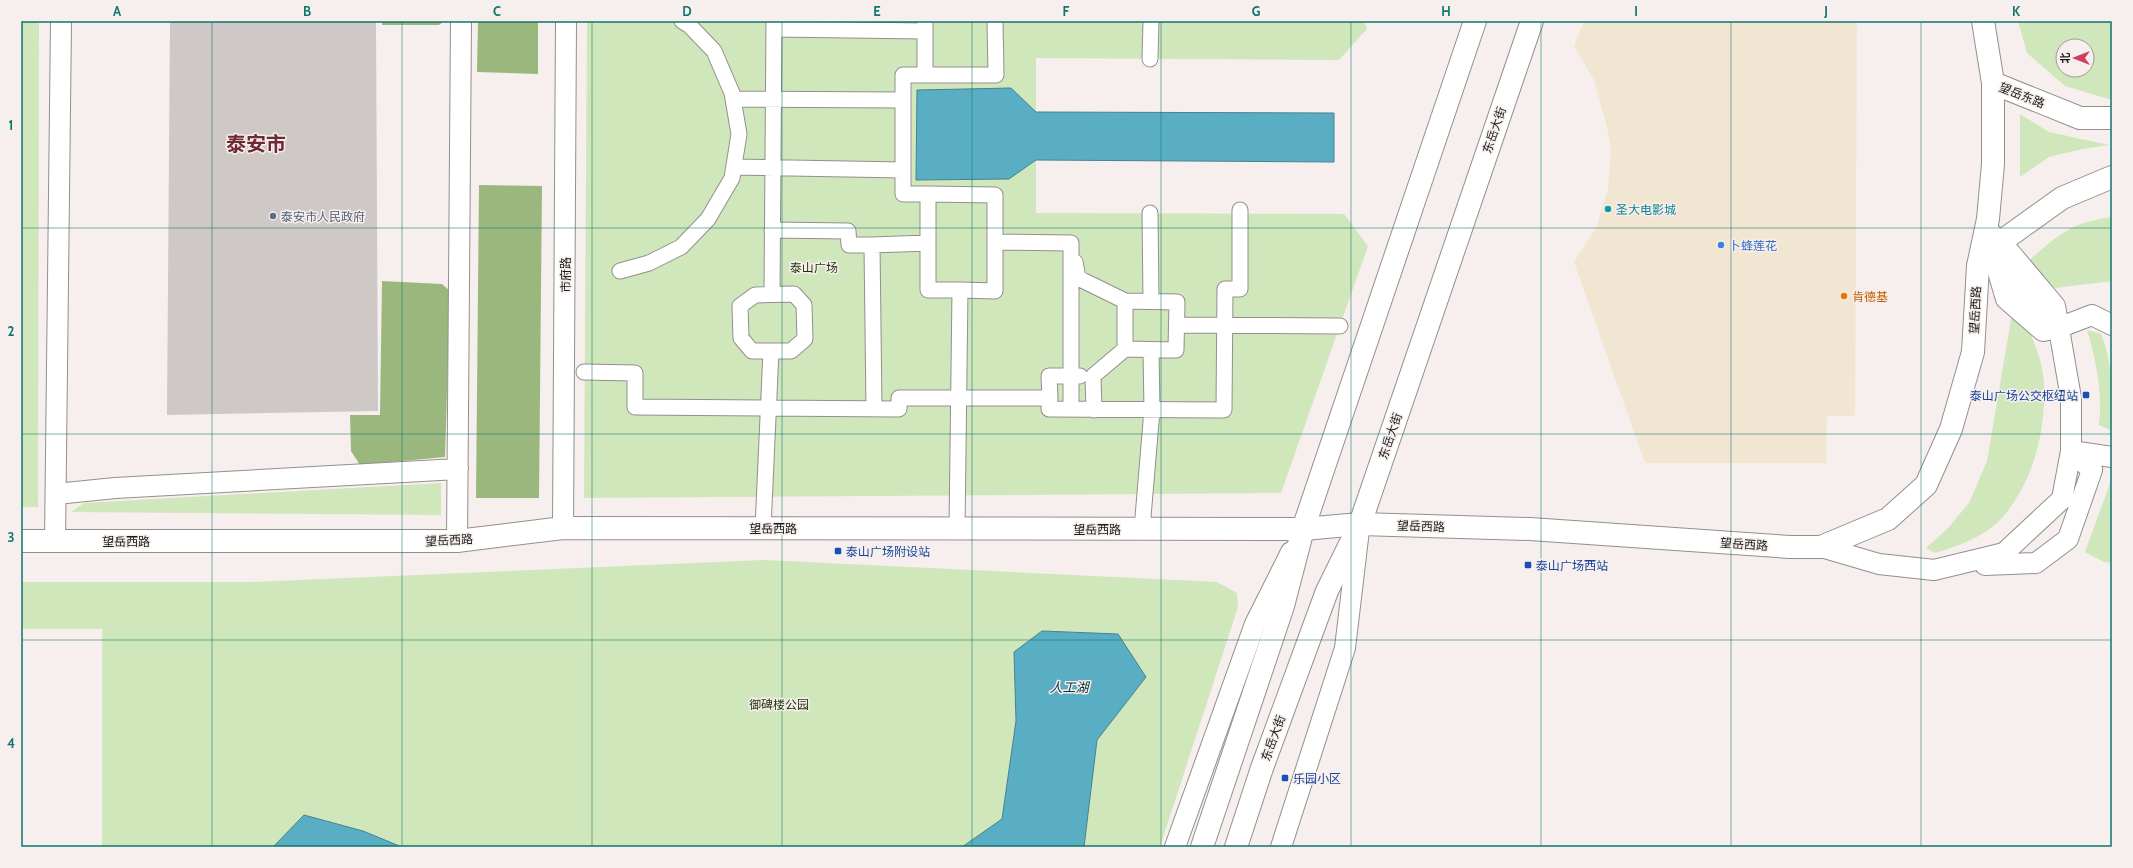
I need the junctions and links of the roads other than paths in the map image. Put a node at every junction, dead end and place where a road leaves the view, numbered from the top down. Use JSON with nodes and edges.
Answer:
{"nodes":[{"id":1,"x":61,"y":21,"type":"edge"},
{"id":2,"x":461,"y":21,"type":"edge"},
{"id":3,"x":566,"y":21,"type":"edge"},
{"id":4,"x":682,"y":21,"type":"edge"},
{"id":5,"x":995,"y":21,"type":"edge"},
{"id":6,"x":1151,"y":21,"type":"edge"},
{"id":7,"x":1475,"y":21,"type":"edge"},
{"id":8,"x":1532,"y":21,"type":"edge"},
{"id":9,"x":1983,"y":21,"type":"edge"},
{"id":10,"x":774,"y":25,"type":"edge"},
{"id":11,"x":846,"y":26,"type":"edge"},
{"id":12,"x":925,"y":26,"type":"edge"},
{"id":13,"x":1150,"y":59,"type":"dead end"},
{"id":14,"x":925,"y":75,"type":"junction"},
{"id":15,"x":1993,"y":83,"type":"junction"},
{"id":16,"x":734,"y":99,"type":"junction"},
{"id":17,"x":774,"y":99,"type":"junction"},
{"id":18,"x":903,"y":100,"type":"junction"},
{"id":19,"x":2112,"y":118,"type":"edge"},
{"id":20,"x":734,"y":167,"type":"junction"},
{"id":21,"x":772,"y":168,"type":"junction"},
{"id":22,"x":903,"y":170,"type":"junction"},
{"id":23,"x":2112,"y":177,"type":"edge"},
{"id":24,"x":928,"y":194,"type":"junction"},
{"id":25,"x":1240,"y":210,"type":"dead end"},
{"id":26,"x":1150,"y":213,"type":"dead end"},
{"id":27,"x":1988,"y":219,"type":"junction"},
{"id":28,"x":772,"y":230,"type":"junction"},
{"id":29,"x":995,"y":242,"type":"junction"},
{"id":30,"x":928,"y":243,"type":"junction"},
{"id":31,"x":1071,"y":243,"type":"junction"},
{"id":32,"x":872,"y":245,"type":"junction"},
{"id":33,"x":1995,"y":246,"type":"junction"},
{"id":34,"x":1978,"y":266,"type":"junction"},
{"id":35,"x":620,"y":271,"type":"dead end"},
{"id":36,"x":960,"y":290,"type":"junction"},
{"id":37,"x":772,"y":294,"type":"junction"},
{"id":38,"x":1125,"y":302,"type":"junction"},
{"id":39,"x":1151,"y":302,"type":"junction"},
{"id":40,"x":1177,"y":325,"type":"junction"},
{"id":41,"x":1225,"y":325,"type":"junction"},
{"id":42,"x":2112,"y":325,"type":"edge"},
{"id":43,"x":1340,"y":326,"type":"dead end"},
{"id":44,"x":2058,"y":328,"type":"junction"},
{"id":45,"x":1125,"y":349,"type":"junction"},
{"id":46,"x":1151,"y":350,"type":"junction"},
{"id":47,"x":771,"y":351,"type":"junction"},
{"id":48,"x":584,"y":372,"type":"dead end"},
{"id":49,"x":1071,"y":376,"type":"junction"},
{"id":50,"x":1093,"y":376,"type":"junction"},
{"id":51,"x":958,"y":398,"type":"junction"},
{"id":52,"x":1050,"y":398,"type":"junction"},
{"id":53,"x":768,"y":408,"type":"junction"},
{"id":54,"x":874,"y":409,"type":"junction"},
{"id":55,"x":1071,"y":409,"type":"junction"},
{"id":56,"x":1094,"y":410,"type":"junction"},
{"id":57,"x":1152,"y":410,"type":"junction"},
{"id":58,"x":2070,"y":451,"type":"junction"},
{"id":59,"x":2112,"y":457,"type":"edge"},
{"id":60,"x":458,"y":469,"type":"junction"},
{"id":61,"x":56,"y":494,"type":"junction"},
{"id":62,"x":1360,"y":524,"type":"junction"},
{"id":63,"x":563,"y":528,"type":"junction"},
{"id":64,"x":764,"y":528,"type":"junction"},
{"id":65,"x":957,"y":529,"type":"junction"},
{"id":66,"x":1142,"y":529,"type":"junction"},
{"id":67,"x":1303,"y":529,"type":"junction"},
{"id":68,"x":21,"y":541,"type":"edge"},
{"id":69,"x":56,"y":541,"type":"junction"},
{"id":70,"x":457,"y":541,"type":"junction"},
{"id":71,"x":1822,"y":547,"type":"junction"},
{"id":72,"x":1949,"y":566,"type":"junction"},
{"id":73,"x":1175,"y":847,"type":"edge"},
{"id":74,"x":1202,"y":847,"type":"edge"},
{"id":75,"x":1236,"y":847,"type":"edge"},
{"id":76,"x":1281,"y":847,"type":"edge"}],
"edges":[{"from":1,"to":61,"type":"street"},
{"from":2,"to":60,"type":"street"},
{"from":3,"to":63,"type":"street","name":"市府路"},
{"from":4,"to":16,"type":"street"},
{"from":5,"to":14,"type":"street"},
{"from":6,"to":13,"type":"street"},
{"from":7,"to":67,"type":"street"},
{"from":8,"to":62,"type":"street","name":"东岳大街"},
{"from":9,"to":15,"type":"street","name":"望岳东路"},
{"from":10,"to":11,"type":"street"},
{"from":10,"to":17,"type":"street"},
{"from":11,"to":12,"type":"street"},
{"from":12,"to":14,"type":"street"},
{"from":14,"to":18,"type":"street"},
{"from":15,"to":19,"type":"street","name":"望岳东路"},
{"from":15,"to":27,"type":"street","name":"望岳西路"},
{"from":16,"to":17,"type":"street"},
{"from":16,"to":20,"type":"street"},
{"from":17,"to":18,"type":"street"},
{"from":17,"to":21,"type":"street"},
{"from":18,"to":22,"type":"street"},
{"from":20,"to":21,"type":"street"},
{"from":20,"to":35,"type":"street"},
{"from":21,"to":22,"type":"street"},
{"from":21,"to":28,"type":"street"},
{"from":22,"to":24,"type":"street"},
{"from":23,"to":33,"type":"street"},
{"from":24,"to":29,"type":"street"},
{"from":24,"to":30,"type":"street"},
{"from":25,"to":41,"type":"street"},
{"from":26,"to":39,"type":"street"},
{"from":27,"to":33,"type":"street"},
{"from":27,"to":34,"type":"street","name":"望岳西路"},
{"from":28,"to":32,"type":"street"},
{"from":28,"to":37,"type":"street"},
{"from":29,"to":31,"type":"street"},
{"from":29,"to":36,"type":"street"},
{"from":30,"to":32,"type":"street"},
{"from":30,"to":36,"type":"street"},
{"from":31,"to":38,"type":"street"},
{"from":31,"to":49,"type":"street"},
{"from":32,"to":54,"type":"street"},
{"from":33,"to":34,"type":"street"},
{"from":33,"to":44,"type":"street"},
{"from":34,"to":71,"type":"street","name":"望岳西路"},
{"from":36,"to":51,"type":"street"},
{"from":37,"to":47,"type":"street"},
{"from":37,"to":47,"type":"street"},
{"from":38,"to":39,"type":"street"},
{"from":38,"to":45,"type":"street"},
{"from":39,"to":40,"type":"street"},
{"from":40,"to":41,"type":"street"},
{"from":40,"to":46,"type":"street"},
{"from":41,"to":43,"type":"street"},
{"from":41,"to":57,"type":"street"},
{"from":42,"to":44,"type":"street"},
{"from":44,"to":58,"type":"street"},
{"from":45,"to":46,"type":"street"},
{"from":45,"to":50,"type":"street"},
{"from":46,"to":57,"type":"street"},
{"from":47,"to":53,"type":"street"},
{"from":48,"to":53,"type":"street"},
{"from":49,"to":50,"type":"street"},
{"from":49,"to":52,"type":"street"},
{"from":49,"to":55,"type":"street"},
{"from":50,"to":56,"type":"street"},
{"from":51,"to":52,"type":"street"},
{"from":51,"to":54,"type":"street"},
{"from":51,"to":65,"type":"street"},
{"from":52,"to":55,"type":"street"},
{"from":53,"to":54,"type":"street"},
{"from":53,"to":64,"type":"street"},
{"from":55,"to":56,"type":"street"},
{"from":56,"to":57,"type":"street"},
{"from":57,"to":66,"type":"street"},
{"from":58,"to":59,"type":"street"},
{"from":58,"to":72,"type":"street"},
{"from":58,"to":72,"type":"street"},
{"from":60,"to":61,"type":"street"},
{"from":60,"to":70,"type":"street"},
{"from":61,"to":69,"type":"street"},
{"from":62,"to":67,"type":"street","name":"望岳西路"},
{"from":62,"to":71,"type":"street","name":"望岳西路"},
{"from":62,"to":75,"type":"street","name":"东岳大街"},
{"from":62,"to":76,"type":"street"},
{"from":63,"to":64,"type":"street","name":"望岳西路"},
{"from":63,"to":70,"type":"street","name":"望岳西路"},
{"from":64,"to":65,"type":"street","name":"望岳西路"},
{"from":65,"to":66,"type":"street","name":"望岳西路"},
{"from":66,"to":67,"type":"street","name":"望岳西路"},
{"from":67,"to":73,"type":"street"},
{"from":67,"to":74,"type":"street"},
{"from":68,"to":69,"type":"street","name":"望岳西路"},
{"from":69,"to":70,"type":"street","name":"望岳西路"},
{"from":71,"to":72,"type":"street"}]}
